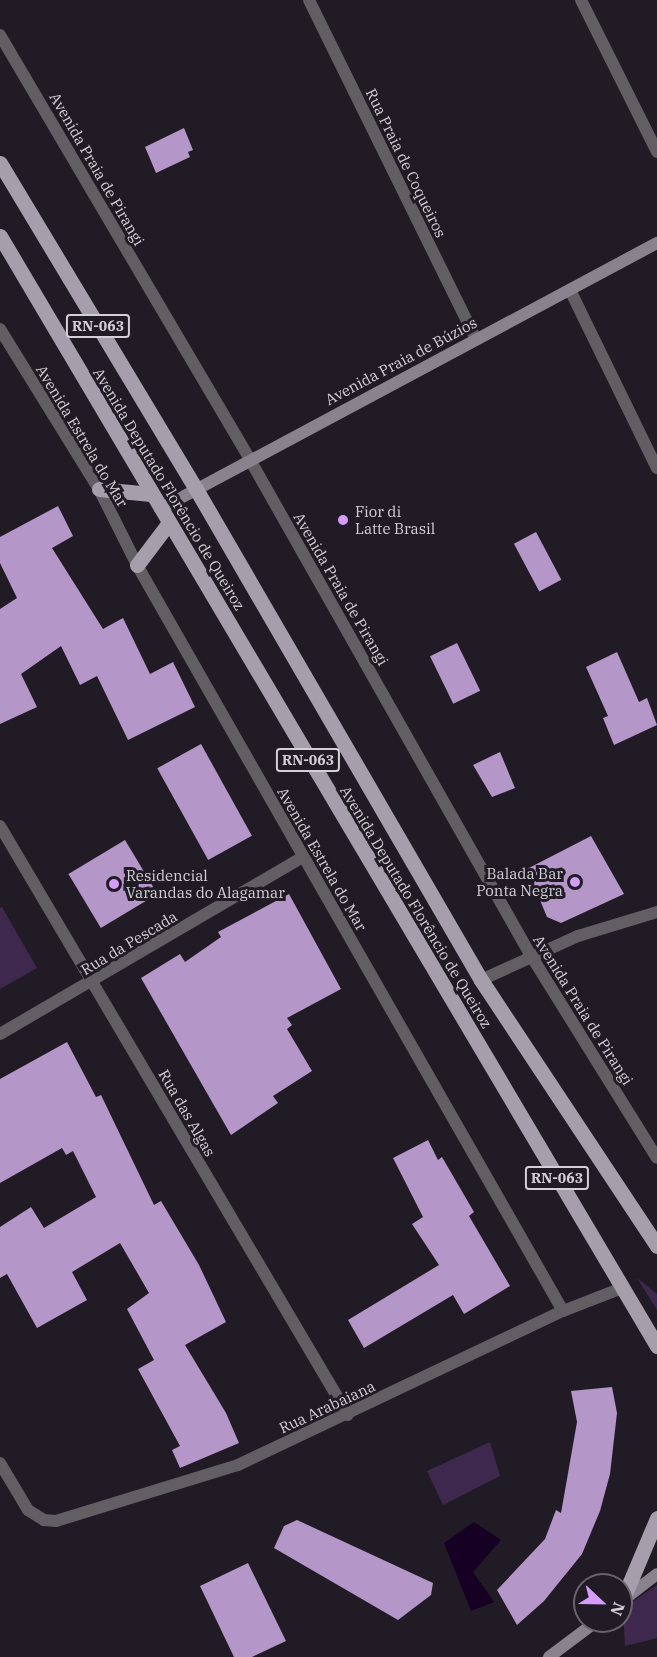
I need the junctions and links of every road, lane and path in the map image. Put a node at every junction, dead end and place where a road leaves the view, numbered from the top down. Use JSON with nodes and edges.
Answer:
{"nodes":[{"id":1,"x":309,"y":0,"type":"edge"},
{"id":2,"x":580,"y":0,"type":"edge"},
{"id":3,"x":0,"y":35,"type":"edge"},
{"id":4,"x":657,"y":152,"type":"edge"},
{"id":5,"x":0,"y":163,"type":"edge"},
{"id":6,"x":0,"y":236,"type":"edge"},
{"id":7,"x":657,"y":243,"type":"edge"},
{"id":8,"x":570,"y":290,"type":"junction"},
{"id":9,"x":0,"y":328,"type":"edge"},
{"id":10,"x":476,"y":339,"type":"junction"},
{"id":11,"x":249,"y":458,"type":"junction"},
{"id":12,"x":657,"y":468,"type":"edge"},
{"id":13,"x":99,"y":489,"type":"junction"},
{"id":14,"x":196,"y":489,"type":"junction"},
{"id":15,"x":150,"y":494,"type":"junction"},
{"id":16,"x":160,"y":509,"type":"junction"},
{"id":17,"x":168,"y":524,"type":"junction"},
{"id":18,"x":137,"y":565,"type":"junction"},
{"id":19,"x":0,"y":826,"type":"edge"},
{"id":20,"x":303,"y":857,"type":"junction"},
{"id":21,"x":657,"y":912,"type":"edge"},
{"id":22,"x":530,"y":954,"type":"junction"},
{"id":23,"x":481,"y":980,"type":"junction"},
{"id":24,"x":93,"y":983,"type":"junction"},
{"id":25,"x":0,"y":1034,"type":"edge"},
{"id":26,"x":657,"y":1158,"type":"edge"},
{"id":27,"x":657,"y":1246,"type":"edge"},
{"id":28,"x":622,"y":1288,"type":"junction"},
{"id":29,"x":563,"y":1311,"type":"junction"},
{"id":30,"x":657,"y":1346,"type":"edge"},
{"id":31,"x":348,"y":1415,"type":"junction"},
{"id":32,"x":0,"y":1463,"type":"edge"},
{"id":33,"x":657,"y":1518,"type":"edge"},
{"id":34,"x":657,"y":1574,"type":"edge"},
{"id":35,"x":633,"y":1575,"type":"edge"},
{"id":36,"x":633,"y":1593,"type":"edge"},
{"id":37,"x":581,"y":1633,"type":"edge"},
{"id":38,"x":549,"y":1657,"type":"edge"}],
"edges":[{"from":1,"to":10,"type":"street","name":"Rua Praia de Coqueiros"},
{"from":2,"to":4,"type":"street"},
{"from":3,"to":11,"type":"street","name":"Avenida Praia de Pirangi"},
{"from":5,"to":14,"type":"main road","name":"Avenida Deputado Florêncio de Queiroz","number":"RN-063"},
{"from":6,"to":15,"type":"main road","name":"Avenida Deputado Florêncio de Queiroz","number":"RN-063"},
{"from":7,"to":8,"type":"main road","name":"Avenida Praia de Búzios"},
{"from":8,"to":10,"type":"main road","name":"Avenida Praia de Búzios"},
{"from":8,"to":12,"type":"street"},
{"from":9,"to":13,"type":"street","name":"Avenida Estrela do Mar"},
{"from":10,"to":11,"type":"main road","name":"Avenida Praia de Búzios"},
{"from":11,"to":14,"type":"main road","name":"Avenida Praia de Búzios"},
{"from":11,"to":22,"type":"street","name":"Avenida Praia de Pirangi"},
{"from":13,"to":15,"type":"main road"},
{"from":13,"to":18,"type":"street","name":"Avenida Estrela do Mar"},
{"from":14,"to":16,"type":"main road","name":"Avenida Praia de Búzios"},
{"from":14,"to":23,"type":"main road","name":"Avenida Deputado Florêncio de Queiroz","number":"RN-063"},
{"from":15,"to":16,"type":"main road","name":"Avenida Deputado Florêncio de Queiroz","number":"RN-063"},
{"from":16,"to":17,"type":"main road","name":"Avenida Deputado Florêncio de Queiroz","number":"RN-063"},
{"from":17,"to":18,"type":"main road"},
{"from":17,"to":28,"type":"main road","name":"Avenida Deputado Florêncio de Queiroz","number":"RN-063"},
{"from":18,"to":20,"type":"street","name":"Avenida Estrela do Mar"},
{"from":19,"to":24,"type":"street","name":"Rua das Algas"},
{"from":20,"to":24,"type":"street","name":"Rua da Pescada"},
{"from":20,"to":29,"type":"street","name":"Avenida Estrela do Mar"},
{"from":21,"to":22,"type":"street"},
{"from":22,"to":23,"type":"street"},
{"from":22,"to":26,"type":"street","name":"Avenida Praia de Pirangi"},
{"from":23,"to":27,"type":"main road","name":"Avenida Deputado Florêncio de Queiroz","number":"RN-063"},
{"from":24,"to":25,"type":"street","name":"Rua da Pescada"},
{"from":24,"to":31,"type":"street","name":"Rua das Algas"},
{"from":28,"to":29,"type":"street","name":"Rua Arabaiana"},
{"from":28,"to":30,"type":"main road","name":"Avenida Deputado Florêncio de Queiroz","number":"RN-063"},
{"from":29,"to":31,"type":"street","name":"Rua Arabaiana"},
{"from":31,"to":32,"type":"street","name":"Rua Arabaiana"},
{"from":33,"to":35,"type":"main road"},
{"from":34,"to":36,"type":"main road"},
{"from":37,"to":38,"type":"main road"}]}
